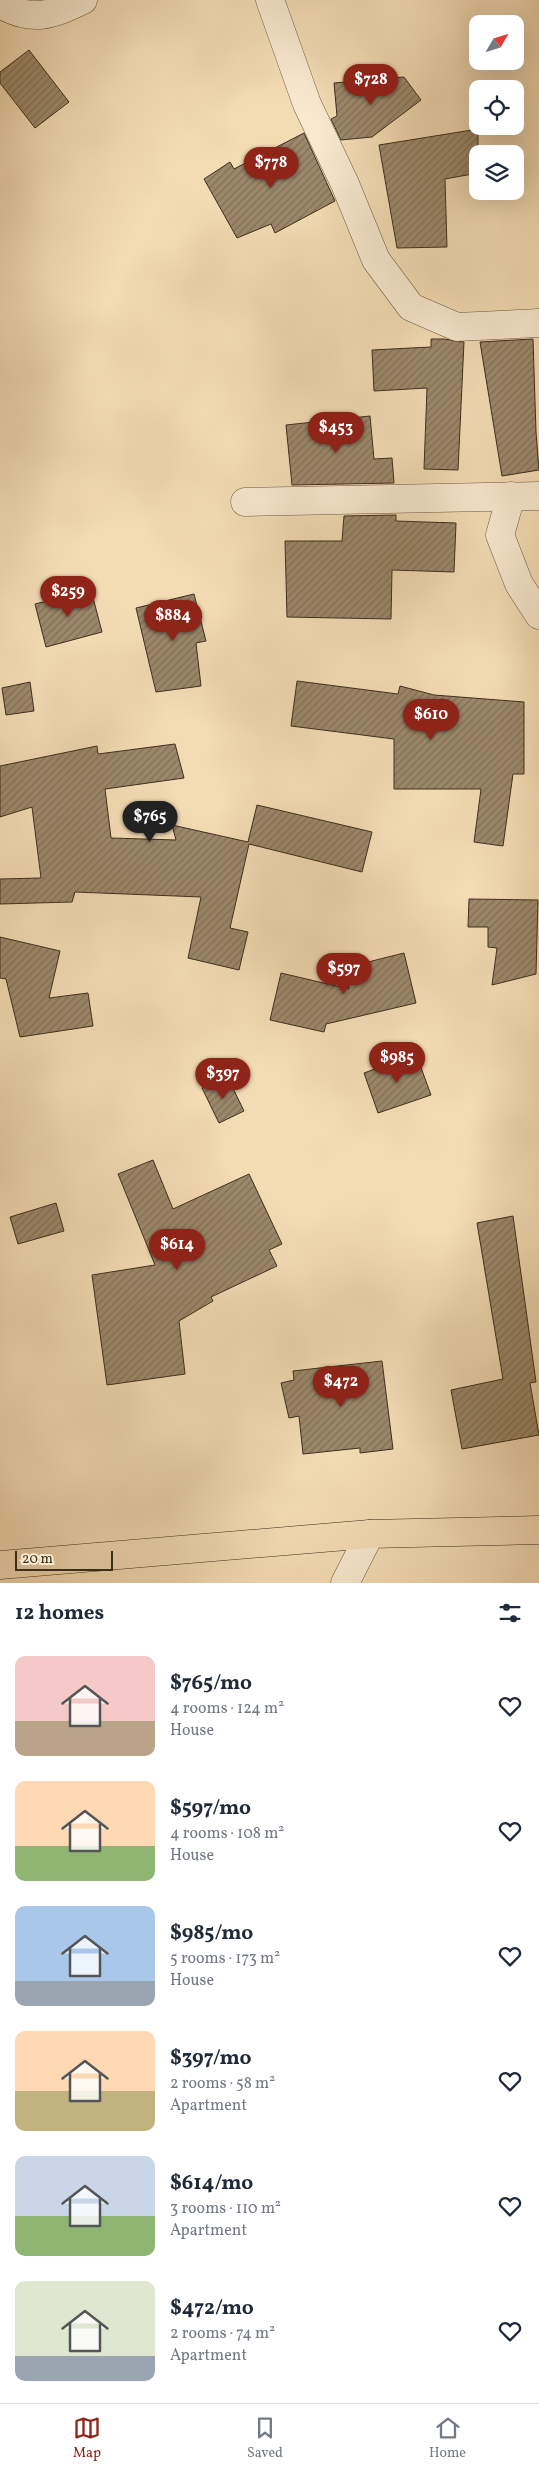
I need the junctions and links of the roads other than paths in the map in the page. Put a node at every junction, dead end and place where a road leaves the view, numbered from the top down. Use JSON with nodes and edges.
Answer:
{"nodes":[{"id":1,"x":83,"y":0,"type":"edge"},
{"id":2,"x":270,"y":0,"type":"edge"},
{"id":3,"x":0,"y":4,"type":"edge"},
{"id":4,"x":539,"y":323,"type":"edge"},
{"id":5,"x":510,"y":496,"type":"junction"},
{"id":6,"x":539,"y":496,"type":"edge"},
{"id":7,"x":245,"y":502,"type":"dead end"},
{"id":8,"x":539,"y":614,"type":"edge"},
{"id":9,"x":539,"y":1530,"type":"edge"},
{"id":10,"x":370,"y":1534,"type":"junction"},
{"id":11,"x":0,"y":1565,"type":"edge"},
{"id":12,"x":345,"y":1583,"type":"edge"}],
"edges":[{"from":1,"to":3,"type":"street"},
{"from":2,"to":4,"type":"street"},
{"from":5,"to":6,"type":"street"},
{"from":5,"to":7,"type":"street"},
{"from":5,"to":8,"type":"street"},
{"from":9,"to":10,"type":"main road"},
{"from":10,"to":11,"type":"main road"},
{"from":10,"to":12,"type":"street"}]}
